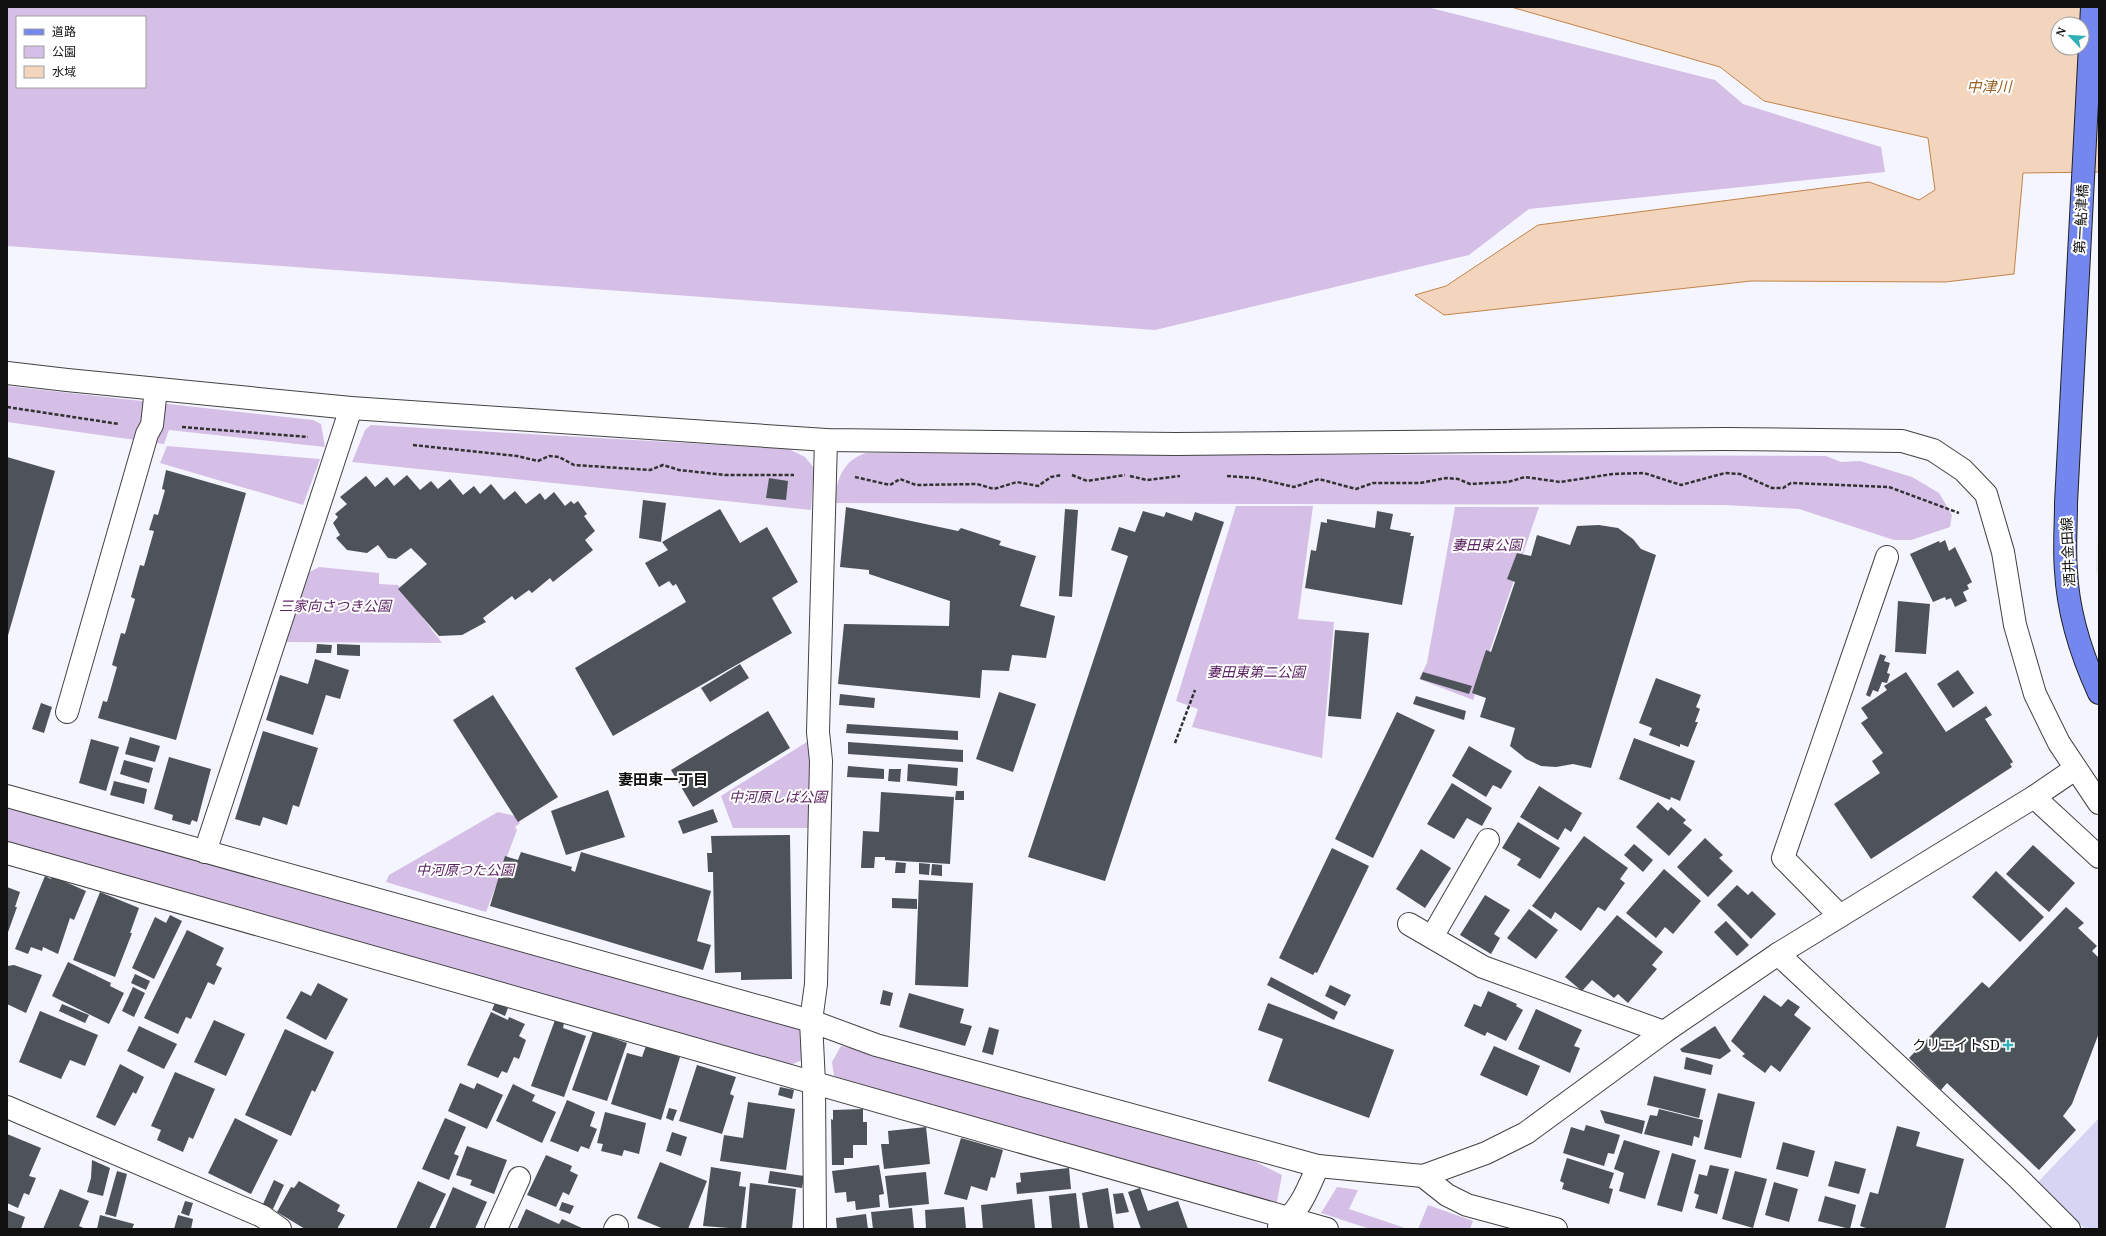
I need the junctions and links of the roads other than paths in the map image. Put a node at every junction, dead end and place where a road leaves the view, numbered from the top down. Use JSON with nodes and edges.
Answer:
{"nodes":[{"id":1,"x":2092,"y":7,"type":"edge"},
{"id":2,"x":7,"y":372,"type":"edge"},
{"id":3,"x":156,"y":389,"type":"junction"},
{"id":4,"x":351,"y":408,"type":"junction"},
{"id":5,"x":2070,"y":431,"type":"joint"},
{"id":6,"x":826,"y":440,"type":"junction"},
{"id":7,"x":1887,"y":557,"type":"dead end"},
{"id":8,"x":2099,"y":693,"type":"edge"},
{"id":9,"x":67,"y":712,"type":"dead end"},
{"id":10,"x":2074,"y":769,"type":"junction"},
{"id":11,"x":7,"y":796,"type":"edge"},
{"id":12,"x":2034,"y":797,"type":"junction"},
{"id":13,"x":2099,"y":803,"type":"edge"},
{"id":14,"x":1488,"y":840,"type":"dead end"},
{"id":15,"x":205,"y":852,"type":"junction"},
{"id":16,"x":7,"y":853,"type":"edge"},
{"id":17,"x":2099,"y":857,"type":"edge"},
{"id":18,"x":1840,"y":916,"type":"junction"},
{"id":19,"x":1409,"y":924,"type":"dead end"},
{"id":20,"x":1432,"y":937,"type":"junction"},
{"id":21,"x":1778,"y":954,"type":"junction"},
{"id":22,"x":811,"y":1021,"type":"junction"},
{"id":23,"x":1664,"y":1032,"type":"junction"},
{"id":24,"x":814,"y":1083,"type":"junction"},
{"id":25,"x":7,"y":1107,"type":"edge"},
{"id":26,"x":1318,"y":1166,"type":"junction"},
{"id":27,"x":1423,"y":1176,"type":"junction"},
{"id":28,"x":519,"y":1178,"type":"dead end"},
{"id":29,"x":1283,"y":1224,"type":"edge"},
{"id":30,"x":280,"y":1229,"type":"edge"},
{"id":31,"x":496,"y":1229,"type":"edge"},
{"id":32,"x":815,"y":1229,"type":"edge"},
{"id":33,"x":1327,"y":1229,"type":"edge"},
{"id":34,"x":1556,"y":1229,"type":"edge"},
{"id":35,"x":2069,"y":1229,"type":"edge"}],
"edges":[{"from":1,"to":5,"type":"main road","name":"第一鮎津橋"},
{"from":2,"to":3,"type":"street"},
{"from":3,"to":4,"type":"street"},
{"from":3,"to":9,"type":"street"},
{"from":4,"to":6,"type":"street"},
{"from":4,"to":15,"type":"street"},
{"from":5,"to":8,"type":"main road","name":"酒井金田線"},
{"from":6,"to":10,"type":"street"},
{"from":6,"to":22,"type":"street"},
{"from":7,"to":18,"type":"street"},
{"from":10,"to":12,"type":"street"},
{"from":10,"to":13,"type":"street"},
{"from":11,"to":15,"type":"street"},
{"from":12,"to":17,"type":"street"},
{"from":12,"to":18,"type":"street"},
{"from":14,"to":20,"type":"street"},
{"from":15,"to":22,"type":"street"},
{"from":16,"to":24,"type":"street"},
{"from":18,"to":21,"type":"street"},
{"from":19,"to":20,"type":"street"},
{"from":20,"to":23,"type":"street"},
{"from":21,"to":23,"type":"street"},
{"from":21,"to":35,"type":"street"},
{"from":22,"to":24,"type":"street"},
{"from":22,"to":26,"type":"street"},
{"from":23,"to":27,"type":"street"},
{"from":24,"to":29,"type":"street"},
{"from":24,"to":32,"type":"street"},
{"from":25,"to":30,"type":"street"},
{"from":26,"to":27,"type":"street"},
{"from":26,"to":29,"type":"street"},
{"from":27,"to":34,"type":"street"},
{"from":28,"to":31,"type":"street"},
{"from":29,"to":33,"type":"street"}]}
